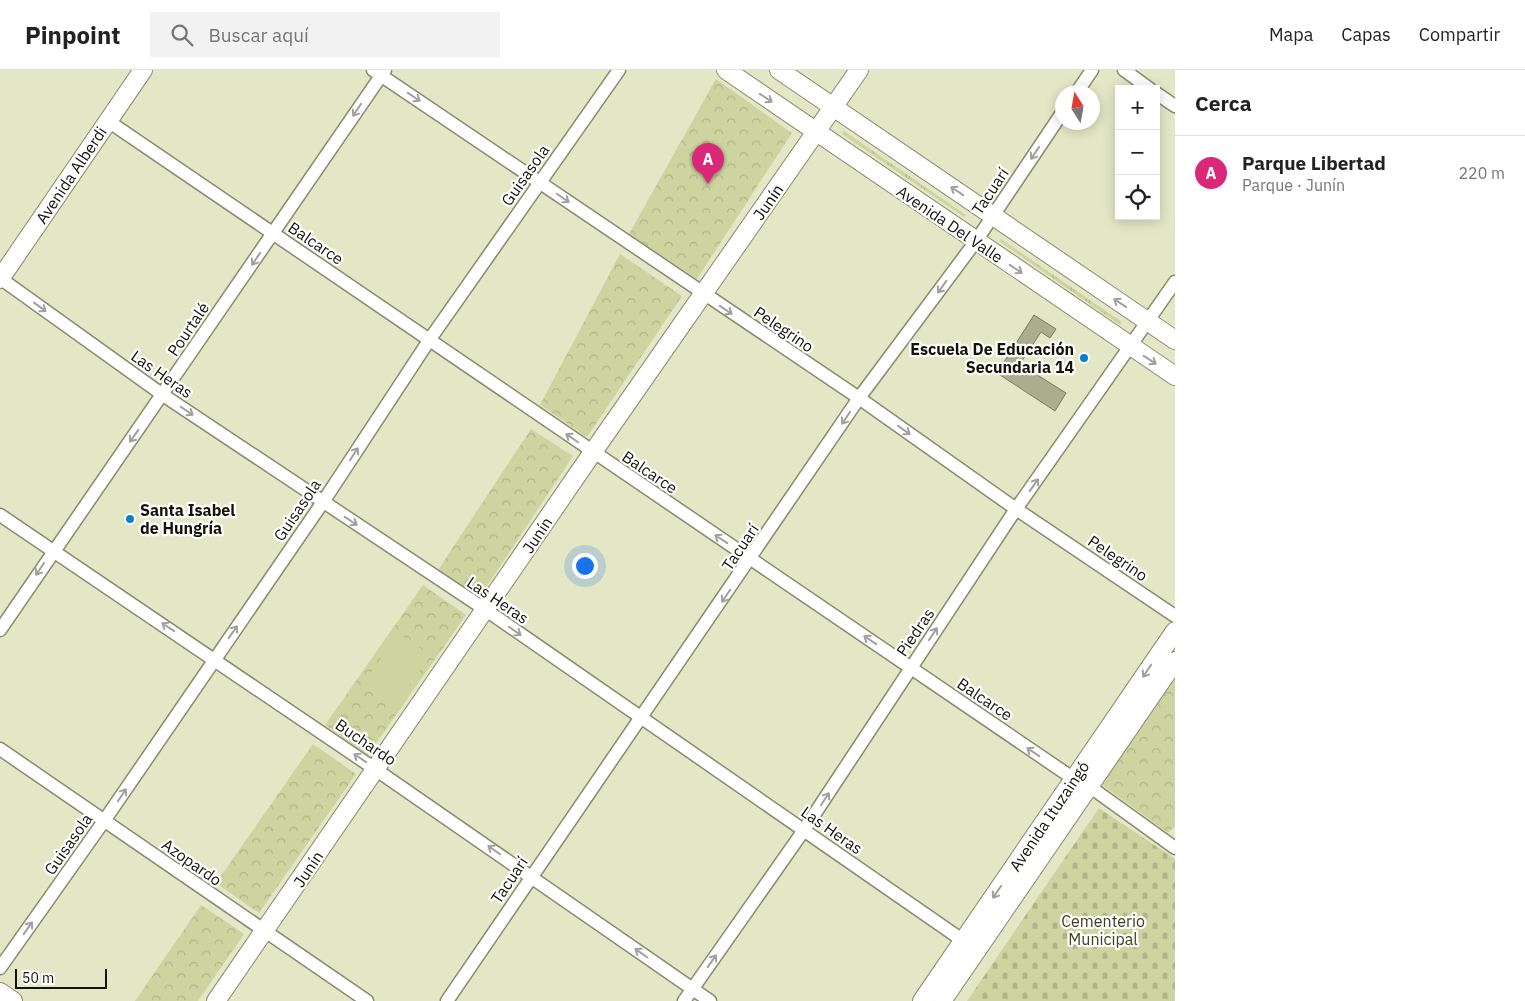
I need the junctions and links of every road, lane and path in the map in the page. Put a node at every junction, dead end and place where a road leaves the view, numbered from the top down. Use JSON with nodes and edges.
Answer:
{"nodes":[{"id":1,"x":143,"y":70,"type":"edge"},
{"id":2,"x":619,"y":70,"type":"edge"},
{"id":3,"x":726,"y":70,"type":"edge"},
{"id":4,"x":780,"y":70,"type":"edge"},
{"id":5,"x":859,"y":70,"type":"edge"},
{"id":6,"x":1092,"y":70,"type":"edge"},
{"id":7,"x":1124,"y":70,"type":"edge"},
{"id":8,"x":380,"y":72,"type":"edge"},
{"id":9,"x":1082,"y":85,"type":"edge"},
{"id":10,"x":1145,"y":85,"type":"edge"},
{"id":11,"x":1160,"y":96,"type":"edge"},
{"id":12,"x":1175,"y":106,"type":"edge"},
{"id":13,"x":834,"y":107,"type":"junction"},
{"id":14,"x":108,"y":121,"type":"junction"},
{"id":15,"x":1055,"y":123,"type":"edge"},
{"id":16,"x":817,"y":132,"type":"junction"},
{"id":17,"x":540,"y":182,"type":"junction"},
{"id":18,"x":992,"y":215,"type":"junction"},
{"id":19,"x":274,"y":233,"type":"junction"},
{"id":20,"x":976,"y":241,"type":"junction"},
{"id":21,"x":0,"y":279,"type":"edge"},
{"id":22,"x":1175,"y":282,"type":"edge"},
{"id":23,"x":703,"y":294,"type":"junction"},
{"id":24,"x":1148,"y":322,"type":"junction"},
{"id":25,"x":430,"y":338,"type":"junction"},
{"id":26,"x":1175,"y":340,"type":"edge"},
{"id":27,"x":1130,"y":347,"type":"junction"},
{"id":28,"x":1175,"y":376,"type":"edge"},
{"id":29,"x":163,"y":395,"type":"junction"},
{"id":30,"x":859,"y":398,"type":"junction"},
{"id":31,"x":593,"y":452,"type":"junction"},
{"id":32,"x":323,"y":502,"type":"junction"},
{"id":33,"x":1016,"y":509,"type":"junction"},
{"id":34,"x":0,"y":514,"type":"edge"},
{"id":35,"x":53,"y":551,"type":"junction"},
{"id":36,"x":751,"y":559,"type":"junction"},
{"id":37,"x":486,"y":610,"type":"junction"},
{"id":38,"x":1175,"y":616,"type":"edge"},
{"id":39,"x":0,"y":630,"type":"edge"},
{"id":40,"x":1175,"y":631,"type":"edge"},
{"id":41,"x":214,"y":659,"type":"junction"},
{"id":42,"x":1175,"y":661,"type":"edge"},
{"id":43,"x":910,"y":668,"type":"junction"},
{"id":44,"x":642,"y":719,"type":"junction"},
{"id":45,"x":0,"y":749,"type":"edge"},
{"id":46,"x":376,"y":769,"type":"junction"},
{"id":47,"x":1081,"y":783,"type":"junction"},
{"id":48,"x":104,"y":821,"type":"junction"},
{"id":49,"x":804,"y":830,"type":"junction"},
{"id":50,"x":1175,"y":848,"type":"edge"},
{"id":51,"x":531,"y":876,"type":"junction"},
{"id":52,"x":265,"y":933,"type":"junction"},
{"id":53,"x":970,"y":946,"type":"junction"},
{"id":54,"x":0,"y":968,"type":"edge"},
{"id":55,"x":692,"y":989,"type":"junction"},
{"id":56,"x":0,"y":992,"type":"edge"},
{"id":57,"x":13,"y":1001,"type":"edge"},
{"id":58,"x":216,"y":1001,"type":"edge"},
{"id":59,"x":367,"y":1001,"type":"edge"},
{"id":60,"x":447,"y":1001,"type":"edge"},
{"id":61,"x":684,"y":1001,"type":"edge"},
{"id":62,"x":710,"y":1001,"type":"edge"},
{"id":63,"x":922,"y":1001,"type":"edge"},
{"id":64,"x":942,"y":1001,"type":"edge"}],
"edges":[{"from":1,"to":14,"type":"main road","name":"Avenida Alberdi"},
{"from":2,"to":17,"type":"street","name":"Guisasola"},
{"from":3,"to":16,"type":"main road","name":"Avenida Del Valle","one_way":true},
{"from":4,"to":13,"type":"main road","name":"Avenida Del Valle"},
{"from":5,"to":13,"type":"main road","name":"Junín"},
{"from":6,"to":9,"type":"street"},
{"from":7,"to":10,"type":"street"},
{"from":8,"to":17,"type":"street","name":"Pelegrino","one_way":true},
{"from":8,"to":19,"type":"street","name":"Pourtalé","one_way":true},
{"from":11,"to":12,"type":"street"},
{"from":13,"to":16,"type":"main road","name":"Junín"},
{"from":18,"to":13,"type":"main road","name":"Avenida Del Valle","one_way":true},
{"from":14,"to":19,"type":"street","name":"Balcarce"},
{"from":14,"to":21,"type":"main road","name":"Avenida Alberdi"},
{"from":15,"to":18,"type":"street","name":"Tacuarí","one_way":true},
{"from":16,"to":20,"type":"main road","name":"Avenida Del Valle"},
{"from":16,"to":23,"type":"main road","name":"Junín"},
{"from":17,"to":23,"type":"street","name":"Pelegrino","one_way":true},
{"from":17,"to":25,"type":"street","name":"Guisasola"},
{"from":18,"to":20,"type":"street","name":"Tacuarí"},
{"from":24,"to":18,"type":"main road","name":"Avenida Del Valle","one_way":true},
{"from":19,"to":25,"type":"street","name":"Balcarce"},
{"from":19,"to":29,"type":"street","name":"Pourtalé","one_way":true},
{"from":20,"to":27,"type":"main road","name":"Avenida Del Valle","one_way":true},
{"from":20,"to":30,"type":"street","name":"Tacuarí","one_way":true},
{"from":21,"to":29,"type":"street","name":"Las Heras","one_way":true},
{"from":22,"to":24,"type":"street","name":"Piedras"},
{"from":23,"to":30,"type":"street","name":"Pelegrino","one_way":true},
{"from":23,"to":31,"type":"main road","name":"Junín"},
{"from":24,"to":26,"type":"main road","name":"Avenida Del Valle"},
{"from":24,"to":27,"type":"street","name":"Piedras"},
{"from":31,"to":25,"type":"street","name":"Balcarce","one_way":true},
{"from":32,"to":25,"type":"street","name":"Guisasola","one_way":true},
{"from":27,"to":28,"type":"main road","name":"Avenida Del Valle","one_way":true},
{"from":33,"to":27,"type":"street","name":"Piedras","one_way":true},
{"from":29,"to":32,"type":"street","name":"Las Heras","one_way":true},
{"from":29,"to":35,"type":"street","name":"Pourtalé","one_way":true},
{"from":30,"to":33,"type":"street","name":"Pelegrino","one_way":true},
{"from":30,"to":36,"type":"street","name":"Tacuarí","one_way":true},
{"from":36,"to":31,"type":"street","name":"Balcarce","one_way":true},
{"from":31,"to":37,"type":"main road","name":"Junín"},
{"from":32,"to":37,"type":"street","name":"Las Heras","one_way":true},
{"from":41,"to":32,"type":"street","name":"Guisasola","one_way":true},
{"from":33,"to":38,"type":"street","name":"Pelegrino"},
{"from":43,"to":33,"type":"street","name":"Piedras","one_way":true},
{"from":34,"to":35,"type":"street","name":"Buchardo"},
{"from":35,"to":39,"type":"street","name":"Pourtalé","one_way":true},
{"from":41,"to":35,"type":"street","name":"Buchardo","one_way":true},
{"from":43,"to":36,"type":"street","name":"Balcarce","one_way":true},
{"from":36,"to":44,"type":"street","name":"Tacuarí","one_way":true},
{"from":37,"to":44,"type":"street","name":"Las Heras","one_way":true},
{"from":37,"to":46,"type":"main road","name":"Junín"},
{"from":40,"to":47,"type":"main road","name":"Avenida Ituzaingó","one_way":true},
{"from":46,"to":41,"type":"street","name":"Buchardo","one_way":true},
{"from":48,"to":41,"type":"street","name":"Guisasola","one_way":true},
{"from":42,"to":47,"type":"main road","name":"Avenida Ituzaingó"},
{"from":47,"to":43,"type":"street","name":"Balcarce","one_way":true},
{"from":49,"to":43,"type":"street","name":"Piedras","one_way":true},
{"from":44,"to":49,"type":"street","name":"Las Heras"},
{"from":44,"to":51,"type":"street","name":"Tacuarí"},
{"from":45,"to":48,"type":"street","name":"Azopardo"},
{"from":51,"to":46,"type":"street","name":"Buchardo","one_way":true},
{"from":46,"to":52,"type":"main road","name":"Junín"},
{"from":47,"to":50,"type":"street","name":"Balcarce"},
{"from":47,"to":53,"type":"main road","name":"Avenida Ituzaingó"},
{"from":48,"to":52,"type":"street","name":"Azopardo"},
{"from":54,"to":48,"type":"street","name":"Guisasola","one_way":true},
{"from":49,"to":53,"type":"street","name":"Las Heras"},
{"from":55,"to":49,"type":"street","name":"Piedras","one_way":true},
{"from":55,"to":51,"type":"street","name":"Buchardo","one_way":true},
{"from":51,"to":60,"type":"street","name":"Tacuarí"},
{"from":52,"to":58,"type":"main road","name":"Junín"},
{"from":52,"to":59,"type":"street","name":"Azopardo"},
{"from":53,"to":63,"type":"main road","name":"Avenida Ituzaingó"},
{"from":53,"to":64,"type":"main road","name":"Avenida Ituzaingó"},
{"from":55,"to":61,"type":"street","name":"Piedras"},
{"from":55,"to":62,"type":"street","name":"Buchardo"},
{"from":56,"to":57,"type":"main road"}]}
